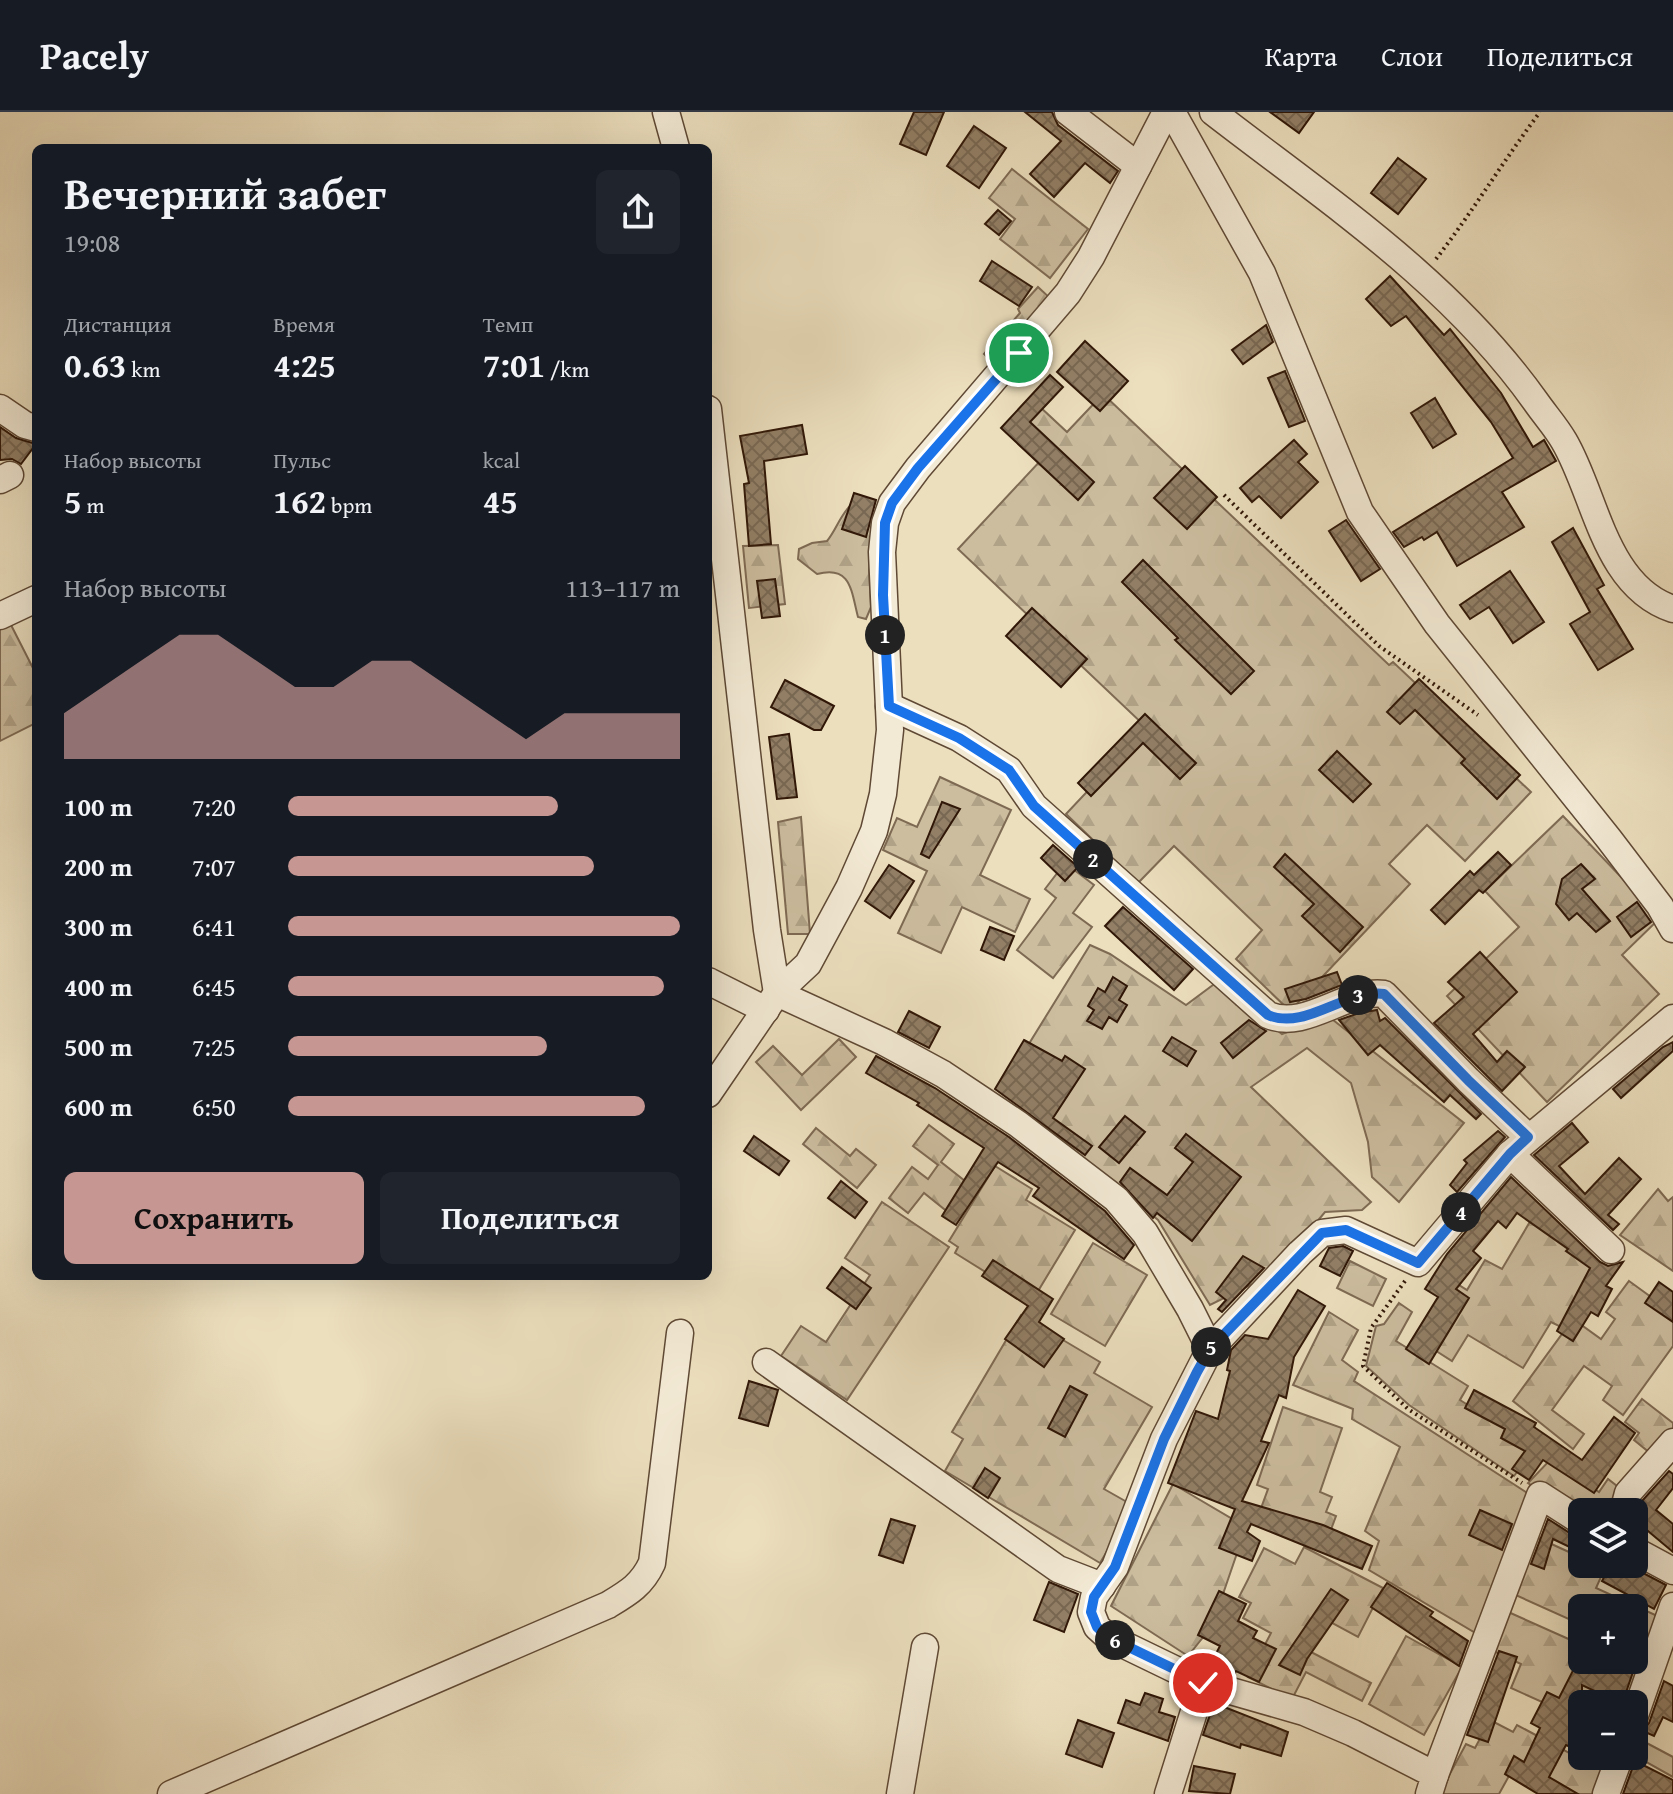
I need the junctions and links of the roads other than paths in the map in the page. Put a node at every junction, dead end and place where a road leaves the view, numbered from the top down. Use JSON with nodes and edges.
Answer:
{"nodes":[{"id":1,"x":666,"y":112,"type":"edge"},
{"id":2,"x":1068,"y":112,"type":"edge"},
{"id":3,"x":1166,"y":112,"type":"edge"},
{"id":4,"x":1172,"y":112,"type":"edge"},
{"id":5,"x":1213,"y":112,"type":"edge"},
{"id":6,"x":675,"y":144,"type":"edge"},
{"id":7,"x":1138,"y":166,"type":"junction"},
{"id":8,"x":0,"y":408,"type":"edge"},
{"id":9,"x":32,"y":427,"type":"edge"},
{"id":10,"x":712,"y":444,"type":"edge"},
{"id":11,"x":32,"y":601,"type":"edge"},
{"id":12,"x":1673,"y":609,"type":"edge"},
{"id":13,"x":0,"y":616,"type":"edge"},
{"id":14,"x":889,"y":706,"type":"junction"},
{"id":15,"x":1673,"y":929,"type":"edge"},
{"id":16,"x":712,"y":982,"type":"edge"},
{"id":17,"x":772,"y":1001,"type":"junction"},
{"id":18,"x":1673,"y":1018,"type":"edge"},
{"id":19,"x":712,"y":1088,"type":"edge"},
{"id":20,"x":1519,"y":1145,"type":"junction"},
{"id":21,"x":1611,"y":1250,"type":"dead end"},
{"id":22,"x":680,"y":1333,"type":"dead end"},
{"id":23,"x":1210,"y":1349,"type":"junction"},
{"id":24,"x":766,"y":1362,"type":"dead end"},
{"id":25,"x":1673,"y":1442,"type":"edge"},
{"id":26,"x":1627,"y":1498,"type":"edge"},
{"id":27,"x":1568,"y":1513,"type":"edge"},
{"id":28,"x":1648,"y":1558,"type":"edge"},
{"id":29,"x":1673,"y":1571,"type":"edge"},
{"id":30,"x":1102,"y":1586,"type":"junction"},
{"id":31,"x":1673,"y":1606,"type":"edge"},
{"id":32,"x":925,"y":1647,"type":"dead end"},
{"id":33,"x":1203,"y":1683,"type":"junction"},
{"id":34,"x":1644,"y":1690,"type":"edge"},
{"id":35,"x":1615,"y":1770,"type":"edge"},
{"id":36,"x":1432,"y":1785,"type":"edge"},
{"id":37,"x":171,"y":1794,"type":"edge"},
{"id":38,"x":900,"y":1794,"type":"edge"},
{"id":39,"x":1168,"y":1794,"type":"edge"},
{"id":40,"x":1606,"y":1794,"type":"edge"}],
"edges":[{"from":1,"to":6,"type":"lane"},
{"from":2,"to":7,"type":"lane"},
{"from":3,"to":7,"type":"lane"},
{"from":4,"to":15,"type":"lane"},
{"from":5,"to":12,"type":"lane"},
{"from":7,"to":14,"type":"lane"},
{"from":8,"to":9,"type":"lane"},
{"from":10,"to":17,"type":"lane"},
{"from":11,"to":13,"type":"lane"},
{"from":14,"to":17,"type":"lane"},
{"from":14,"to":20,"type":"lane"},
{"from":16,"to":17,"type":"lane"},
{"from":17,"to":19,"type":"lane"},
{"from":17,"to":23,"type":"lane"},
{"from":18,"to":20,"type":"lane"},
{"from":20,"to":21,"type":"lane"},
{"from":20,"to":23,"type":"lane"},
{"from":22,"to":37,"type":"lane"},
{"from":23,"to":30,"type":"lane"},
{"from":24,"to":30,"type":"lane"},
{"from":25,"to":26,"type":"lane"},
{"from":27,"to":36,"type":"lane"},
{"from":28,"to":29,"type":"lane"},
{"from":30,"to":33,"type":"lane"},
{"from":31,"to":34,"type":"lane"},
{"from":32,"to":38,"type":"lane"},
{"from":33,"to":36,"type":"lane"},
{"from":33,"to":39,"type":"lane"},
{"from":35,"to":40,"type":"lane"}]}
